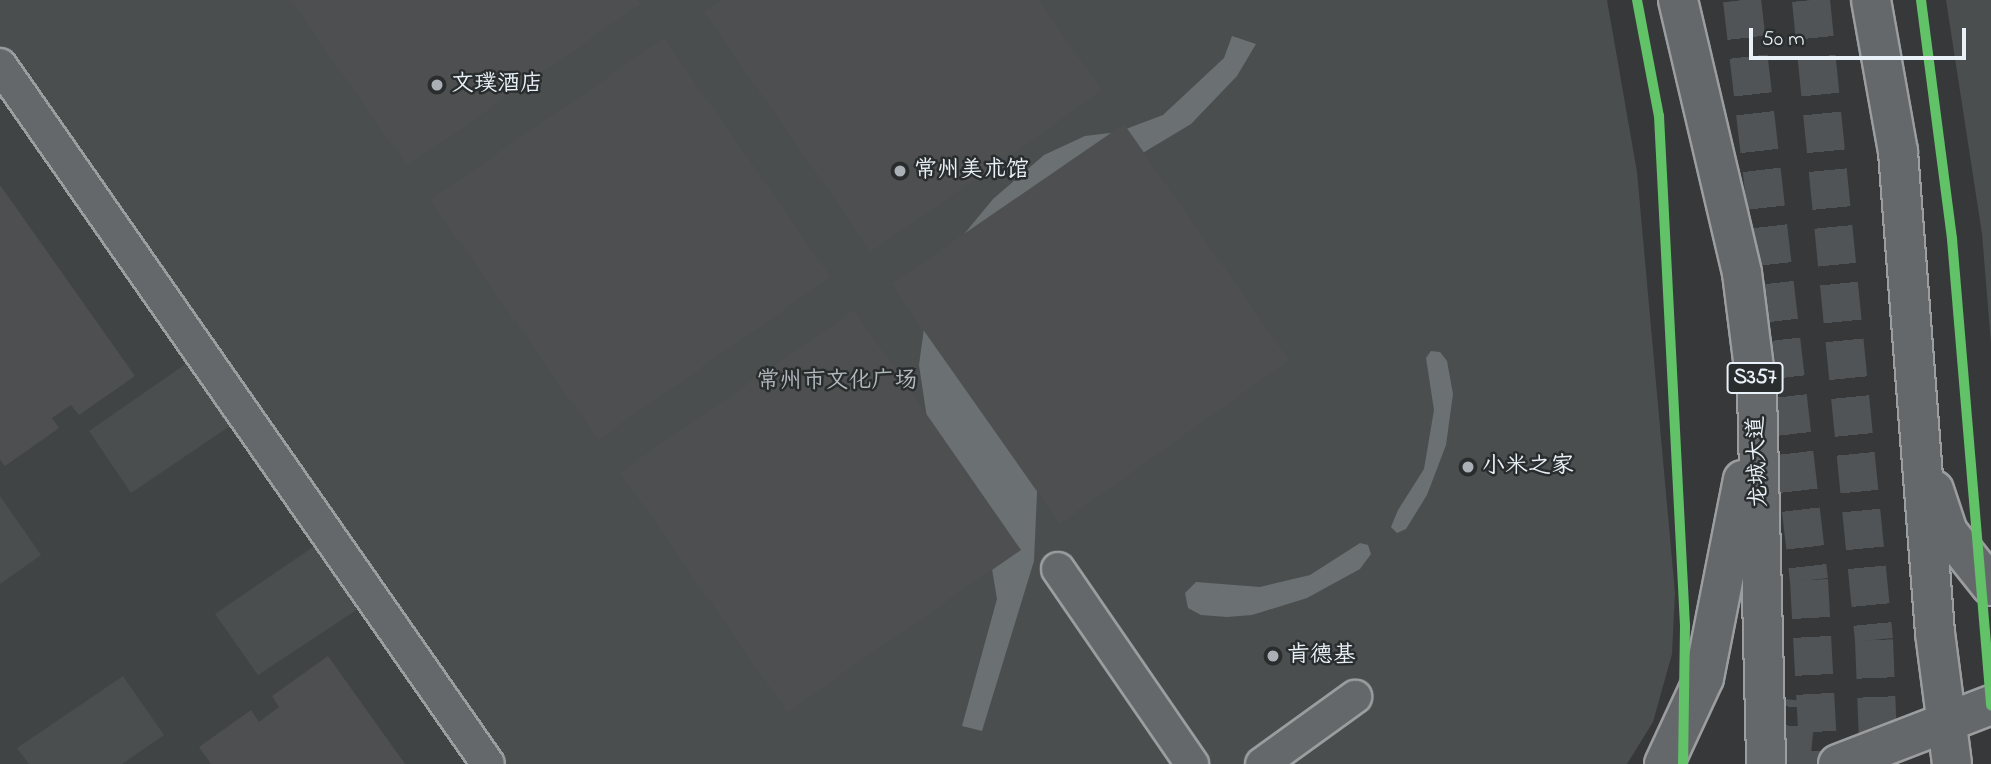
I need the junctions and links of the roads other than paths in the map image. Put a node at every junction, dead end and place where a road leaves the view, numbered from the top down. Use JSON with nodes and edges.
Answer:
{"nodes":[{"id":1,"x":1678,"y":0,"type":"edge"},
{"id":2,"x":1871,"y":0,"type":"edge"},
{"id":3,"x":0,"y":65,"type":"edge"},
{"id":4,"x":1757,"y":391,"type":"junction"},
{"id":5,"x":1919,"y":447,"type":"junction"},
{"id":6,"x":1058,"y":569,"type":"dead end"},
{"id":7,"x":1991,"y":586,"type":"edge"},
{"id":8,"x":1355,"y":698,"type":"dead end"},
{"id":9,"x":1991,"y":705,"type":"edge"},
{"id":10,"x":1947,"y":720,"type":"junction"},
{"id":11,"x":488,"y":764,"type":"edge"},
{"id":12,"x":1192,"y":764,"type":"edge"},
{"id":13,"x":1262,"y":764,"type":"edge"},
{"id":14,"x":1664,"y":764,"type":"edge"},
{"id":15,"x":1766,"y":764,"type":"edge"},
{"id":16,"x":1838,"y":764,"type":"edge"},
{"id":17,"x":1952,"y":764,"type":"edge"}],
"edges":[{"from":1,"to":4,"type":"main road","name":"龙城大道","number":"S357"},
{"from":2,"to":5,"type":"main road"},
{"from":3,"to":11,"type":"lane"},
{"from":4,"to":14,"type":"main road"},
{"from":4,"to":15,"type":"main road","name":"龙城大道","number":"S357"},
{"from":5,"to":7,"type":"main road"},
{"from":5,"to":10,"type":"main road"},
{"from":6,"to":12,"type":"lane"},
{"from":8,"to":13,"type":"lane"},
{"from":9,"to":10,"type":"main road"},
{"from":10,"to":16,"type":"main road"},
{"from":10,"to":17,"type":"main road"}]}
